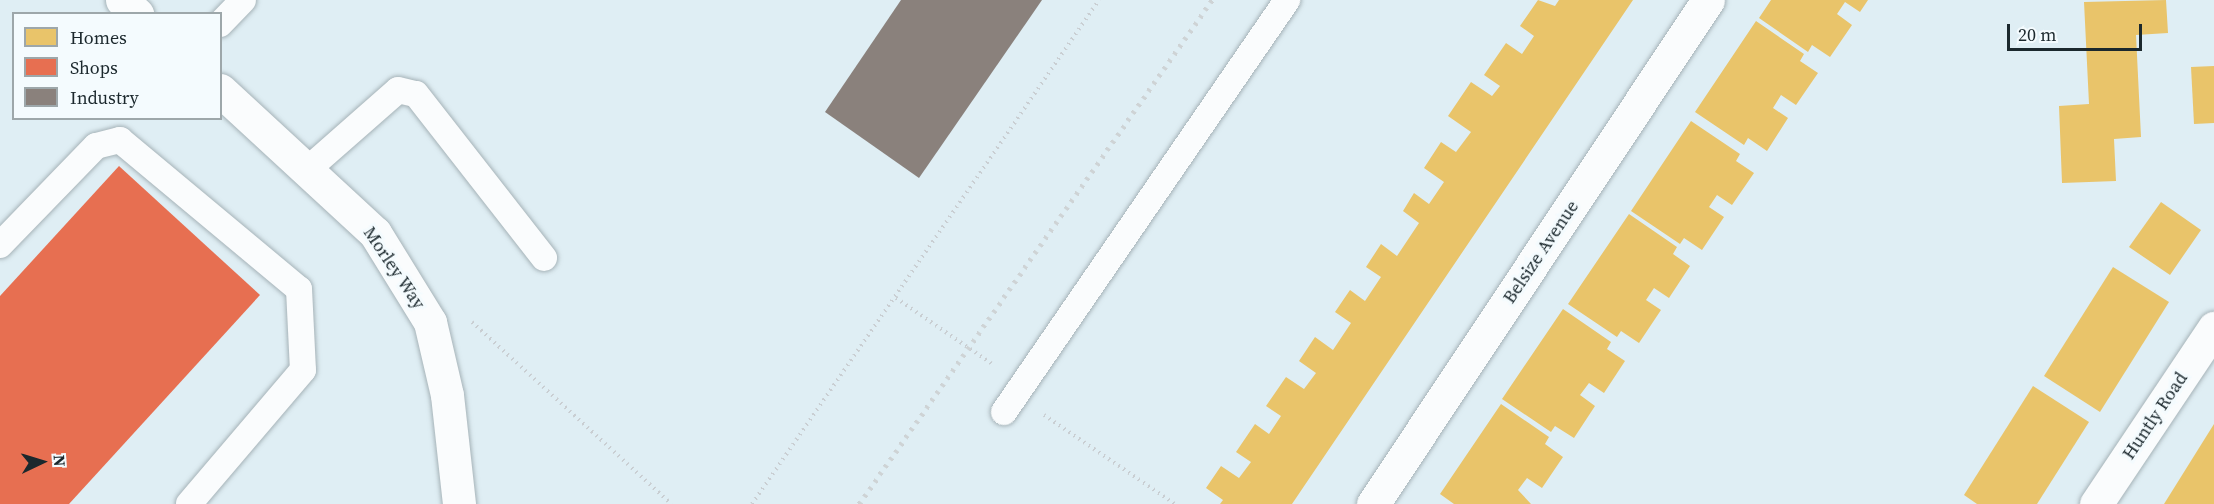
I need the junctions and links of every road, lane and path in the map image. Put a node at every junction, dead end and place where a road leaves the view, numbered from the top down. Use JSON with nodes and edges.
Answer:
{"nodes":[{"id":1,"x":122,"y":0,"type":"edge"},
{"id":2,"x":243,"y":0,"type":"edge"},
{"id":3,"x":1099,"y":0,"type":"edge"},
{"id":4,"x":1287,"y":0,"type":"edge"},
{"id":5,"x":1708,"y":0,"type":"edge"},
{"id":6,"x":135,"y":12,"type":"edge"},
{"id":7,"x":222,"y":22,"type":"edge"},
{"id":8,"x":222,"y":92,"type":"edge"},
{"id":9,"x":307,"y":170,"type":"junction"},
{"id":10,"x":0,"y":244,"type":"edge"},
{"id":11,"x":544,"y":258,"type":"dead end"},
{"id":12,"x":462,"y":313,"type":"dead end"},
{"id":13,"x":2214,"y":328,"type":"edge"},
{"id":14,"x":1004,"y":412,"type":"dead end"},
{"id":15,"x":189,"y":504,"type":"edge"},
{"id":16,"x":459,"y":504,"type":"edge"},
{"id":17,"x":671,"y":504,"type":"edge"},
{"id":18,"x":752,"y":504,"type":"edge"},
{"id":19,"x":1373,"y":504,"type":"edge"},
{"id":20,"x":2097,"y":504,"type":"edge"}],
"edges":[{"from":1,"to":6,"type":"street"},
{"from":2,"to":7,"type":"lane"},
{"from":3,"to":18,"type":"path"},
{"from":4,"to":14,"type":"lane"},
{"from":5,"to":19,"type":"street","name":"Belsize Avenue"},
{"from":8,"to":9,"type":"street","name":"Morley Way"},
{"from":9,"to":11,"type":"lane"},
{"from":9,"to":16,"type":"street","name":"Morley Way"},
{"from":10,"to":15,"type":"lane"},
{"from":12,"to":17,"type":"path"},
{"from":13,"to":20,"type":"street","name":"Huntly Road"}]}
